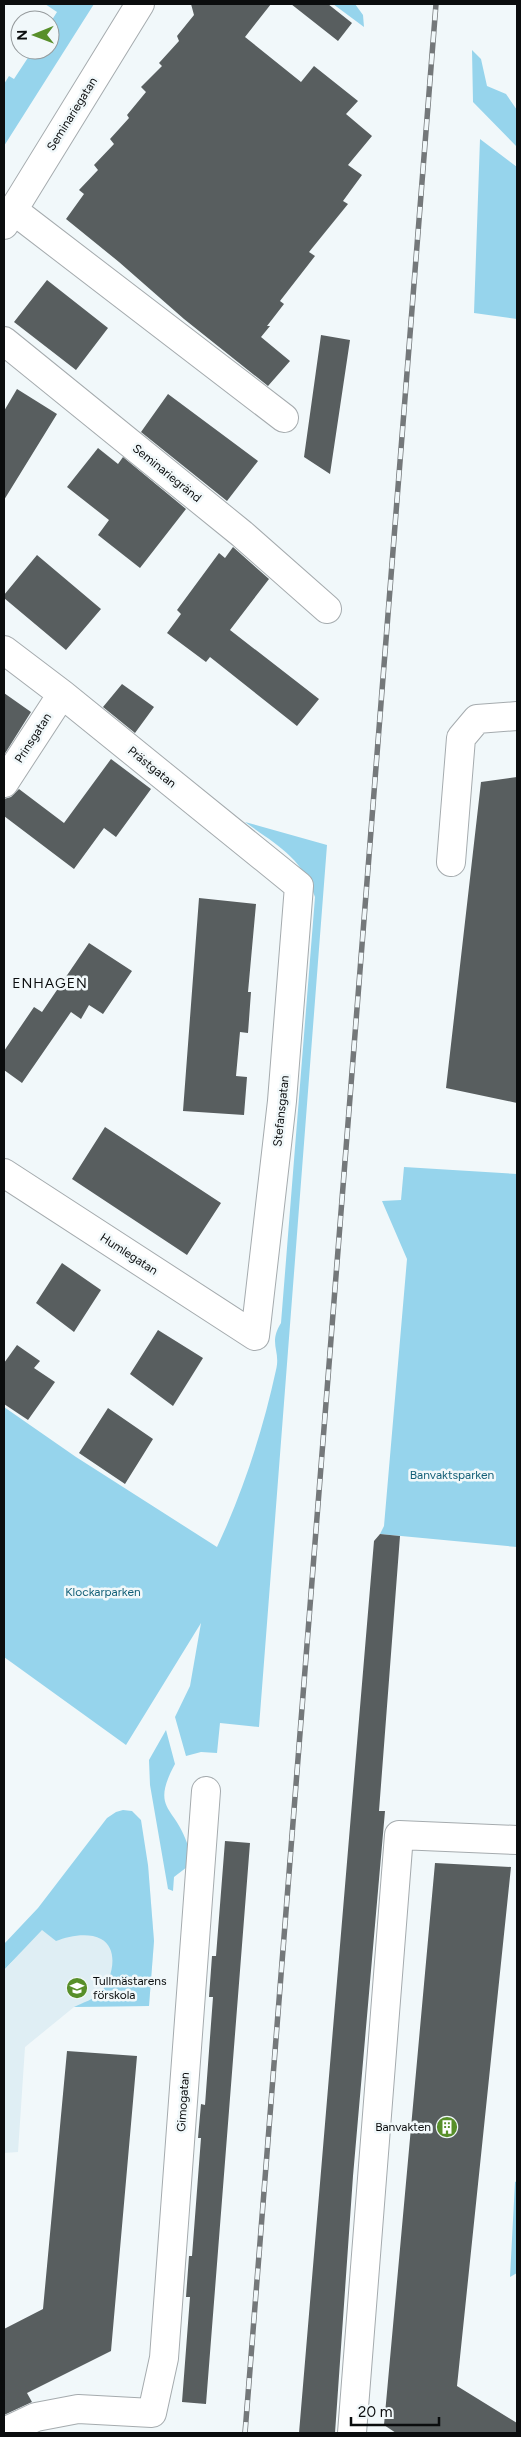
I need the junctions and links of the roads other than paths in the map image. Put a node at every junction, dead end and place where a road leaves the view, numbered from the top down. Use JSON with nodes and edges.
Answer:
{"nodes":[{"id":1,"x":140,"y":4,"type":"edge"},
{"id":2,"x":8,"y":218,"type":"edge"},
{"id":3,"x":4,"y":341,"type":"edge"},
{"id":4,"x":284,"y":418,"type":"dead end"},
{"id":5,"x":327,"y":609,"type":"dead end"},
{"id":6,"x":4,"y":650,"type":"edge"},
{"id":7,"x":62,"y":694,"type":"junction"},
{"id":8,"x":517,"y":716,"type":"edge"},
{"id":9,"x":4,"y":783,"type":"edge"},
{"id":10,"x":450,"y":862,"type":"dead end"},
{"id":11,"x":299,"y":886,"type":"joint"},
{"id":12,"x":4,"y":1173,"type":"edge"},
{"id":13,"x":255,"y":1336,"type":"joint"},
{"id":14,"x":206,"y":1790,"type":"dead end"},
{"id":15,"x":517,"y":1840,"type":"edge"},
{"id":16,"x":152,"y":2423,"type":"edge"},
{"id":17,"x":4,"y":2432,"type":"edge"},
{"id":18,"x":352,"y":2433,"type":"edge"}],
"edges":[{"from":1,"to":2,"type":"street","name":"Seminariegatan"},
{"from":2,"to":4,"type":"street"},
{"from":3,"to":5,"type":"street","name":"Seminariegränd"},
{"from":6,"to":7,"type":"street","name":"Prästgatan"},
{"from":7,"to":9,"type":"street","name":"Prinsgatan"},
{"from":7,"to":11,"type":"street","name":"Prästgatan"},
{"from":8,"to":10,"type":"street"},
{"from":11,"to":13,"type":"street","name":"Stefansgatan"},
{"from":12,"to":13,"type":"street","name":"Humlegatan"},
{"from":14,"to":16,"type":"street","name":"Gimogatan"},
{"from":15,"to":18,"type":"street"},
{"from":16,"to":17,"type":"street","name":"Gimogatan"}]}
